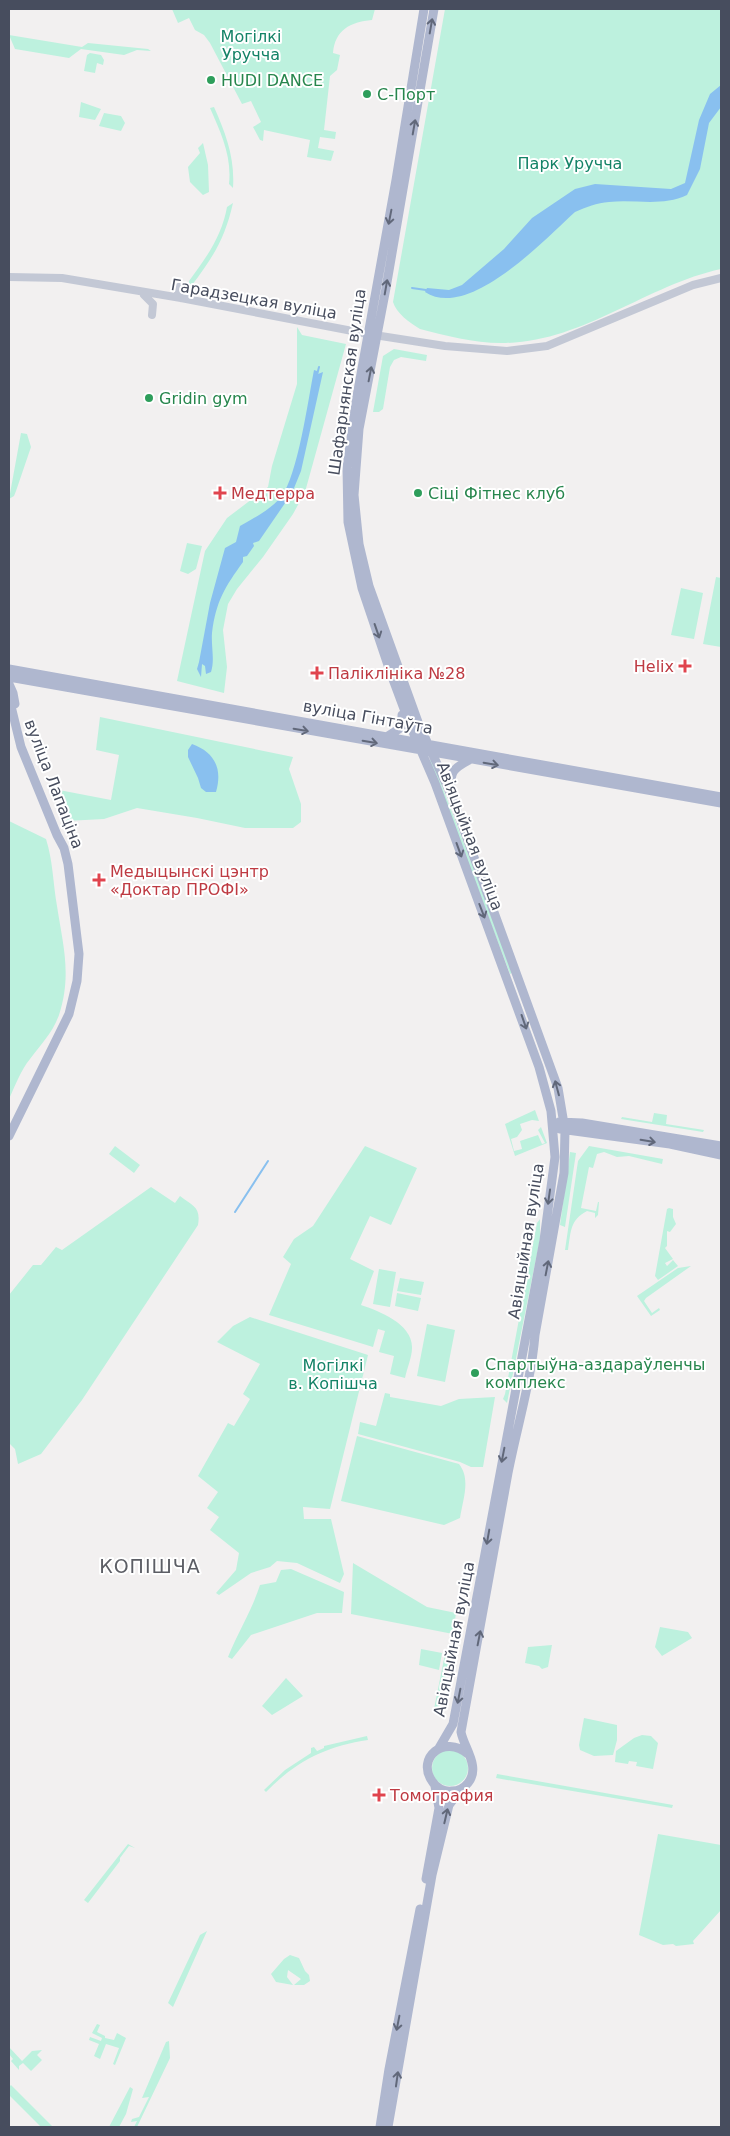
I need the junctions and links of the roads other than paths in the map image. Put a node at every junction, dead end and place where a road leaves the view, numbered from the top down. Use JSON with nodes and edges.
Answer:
{"nodes":[{"id":1,"x":424,"y":9,"type":"edge"},
{"id":2,"x":434,"y":9,"type":"edge"},
{"id":3,"x":9,"y":277,"type":"edge"},
{"id":4,"x":721,"y":278,"type":"edge"},
{"id":5,"x":179,"y":287,"type":"dead end"},
{"id":6,"x":140,"y":292,"type":"junction"},
{"id":7,"x":181,"y":298,"type":"junction"},
{"id":8,"x":152,"y":315,"type":"dead end"},
{"id":9,"x":372,"y":334,"type":"junction"},
{"id":10,"x":9,"y":669,"type":"edge"},
{"id":11,"x":9,"y":677,"type":"edge"},
{"id":12,"x":31,"y":680,"type":"junction"},
{"id":13,"x":10,"y":692,"type":"edge"},
{"id":14,"x":401,"y":702,"type":"junction"},
{"id":15,"x":388,"y":736,"type":"junction"},
{"id":16,"x":422,"y":745,"type":"junction"},
{"id":17,"x":432,"y":753,"type":"junction"},
{"id":18,"x":470,"y":760,"type":"junction"},
{"id":19,"x":452,"y":797,"type":"junction"},
{"id":20,"x":721,"y":797,"type":"edge"},
{"id":21,"x":721,"y":803,"type":"edge"},
{"id":22,"x":496,"y":949,"type":"junction"},
{"id":23,"x":510,"y":958,"type":"junction"},
{"id":24,"x":512,"y":976,"type":"junction"},
{"id":25,"x":554,"y":1124,"type":"junction"},
{"id":26,"x":565,"y":1126,"type":"junction"},
{"id":27,"x":9,"y":1136,"type":"edge"},
{"id":28,"x":721,"y":1146,"type":"edge"},
{"id":29,"x":721,"y":1155,"type":"edge"},
{"id":30,"x":509,"y":1421,"type":"junction"},
{"id":31,"x":520,"y":1423,"type":"junction"},
{"id":32,"x":439,"y":1748,"type":"junction"},
{"id":33,"x":468,"y":1754,"type":"junction"},
{"id":34,"x":435,"y":1786,"type":"junction"},
{"id":35,"x":462,"y":1788,"type":"junction"},
{"id":36,"x":380,"y":2127,"type":"edge"},
{"id":37,"x":388,"y":2127,"type":"edge"}],
"edges":[{"from":1,"to":9,"type":"main road","name":"Шафарнянская вуліца","one_way":true},
{"from":9,"to":2,"type":"main road","name":"Шафарнянская вуліца","one_way":true},
{"from":3,"to":6,"type":"street","name":"Гарадзецкая вуліца"},
{"from":4,"to":9,"type":"street","name":"Гарадзецкая вуліца"},
{"from":5,"to":7,"type":"street"},
{"from":6,"to":7,"type":"street","name":"Гарадзецкая вуліца"},
{"from":6,"to":8,"type":"street"},
{"from":7,"to":9,"type":"street","name":"Гарадзецкая вуліца"},
{"from":9,"to":14,"type":"main road","name":"Шафарнянская вуліца","one_way":true},
{"from":16,"to":9,"type":"main road","name":"Шафарнянская вуліца","one_way":true},
{"from":10,"to":15,"type":"main road","name":"вуліца Гінтаўта"},
{"from":11,"to":12,"type":"main road","name":"вуліца Гінтаўта"},
{"from":12,"to":13,"type":"main road"},
{"from":12,"to":16,"type":"main road","name":"вуліца Гінтаўта","one_way":true},
{"from":13,"to":27,"type":"main road","name":"вуліца Лапаціна"},
{"from":14,"to":15,"type":"main road"},
{"from":14,"to":16,"type":"main road","name":"Шафарнянская вуліца"},
{"from":15,"to":16,"type":"main road","name":"вуліца Гінтаўта"},
{"from":16,"to":17,"type":"main road","name":"Авіяцыйная вуліца"},
{"from":16,"to":20,"type":"main road","name":"вуліца Гінтаўта"},
{"from":16,"to":22,"type":"main road","name":"Авіяцыйная вуліца","one_way":true},
{"from":17,"to":18,"type":"main road","name":"вуліца Гінтаўта"},
{"from":17,"to":19,"type":"main road","name":"Авіяцыйная вуліца"},
{"from":18,"to":19,"type":"main road"},
{"from":18,"to":21,"type":"main road","name":"вуліца Гінтаўта","one_way":true},
{"from":19,"to":23,"type":"main road","name":"Авіяцыйная вуліца"},
{"from":22,"to":23,"type":"main road"},
{"from":22,"to":24,"type":"main road","name":"Авіяцыйная вуліца"},
{"from":23,"to":24,"type":"main road","name":"Авіяцыйная вуліца"},
{"from":24,"to":25,"type":"main road","name":"Авіяцыйная вуліца","one_way":true},
{"from":26,"to":24,"type":"main road","name":"Авіяцыйная вуліца","one_way":true},
{"from":25,"to":26,"type":"main road"},
{"from":25,"to":30,"type":"main road","name":"Авіяцыйная вуліца","one_way":true},
{"from":26,"to":28,"type":"main road"},
{"from":26,"to":29,"type":"main road","one_way":true},
{"from":31,"to":26,"type":"main road","name":"Авіяцыйная вуліца","one_way":true},
{"from":30,"to":31,"type":"main road"},
{"from":30,"to":32,"type":"main road","name":"Авіяцыйная вуліца","one_way":true},
{"from":33,"to":31,"type":"main road","name":"Авіяцыйная вуліца","one_way":true},
{"from":32,"to":33,"type":"main road"},
{"from":32,"to":34,"type":"main road"},
{"from":33,"to":35,"type":"main road"},
{"from":34,"to":35,"type":"main road"},
{"from":34,"to":36,"type":"main road","one_way":true},
{"from":37,"to":35,"type":"main road","one_way":true}]}
